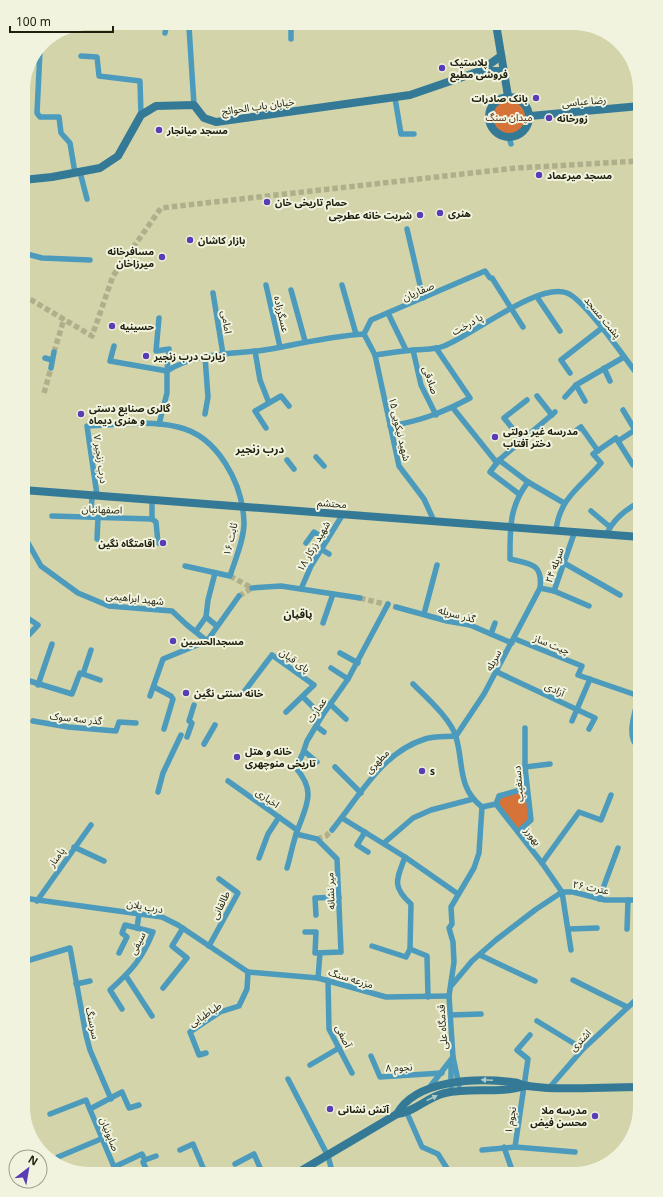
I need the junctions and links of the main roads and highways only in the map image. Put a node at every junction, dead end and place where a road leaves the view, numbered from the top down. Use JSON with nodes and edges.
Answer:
{"nodes":[{"id":1,"x":497,"y":30,"type":"edge"},
{"id":2,"x":501,"y":56,"type":"junction"},
{"id":3,"x":503,"y":70,"type":"junction"},
{"id":4,"x":480,"y":71,"type":"junction"},
{"id":5,"x":508,"y":96,"type":"junction"},
{"id":6,"x":633,"y":107,"type":"edge"},
{"id":7,"x":530,"y":116,"type":"junction"},
{"id":8,"x":30,"y":179,"type":"edge"},
{"id":9,"x":30,"y":490,"type":"edge"},
{"id":10,"x":633,"y":535,"type":"edge"},
{"id":11,"x":525,"y":1086,"type":"junction"},
{"id":12,"x":633,"y":1087,"type":"edge"},
{"id":13,"x":397,"y":1114,"type":"junction"},
{"id":14,"x":308,"y":1167,"type":"edge"}],
"edges":[{"from":1,"to":2,"type":"main road"},
{"from":2,"to":3,"type":"main road"},
{"from":2,"to":4,"type":"main road"},
{"from":3,"to":4,"type":"main road"},
{"from":3,"to":5,"type":"main road"},
{"from":4,"to":8,"type":"main road","name":"خیابان باب الحوائج"},
{"from":5,"to":7,"type":"main road"},
{"from":5,"to":7,"type":"main road"},
{"from":6,"to":7,"type":"main road","name":"رضا عباسی"},
{"from":9,"to":10,"type":"main road","name":"محتشم"},
{"from":11,"to":12,"type":"main road"},
{"from":13,"to":11,"type":"main road","one_way":true},
{"from":11,"to":13,"type":"main road","one_way":true},
{"from":13,"to":14,"type":"main road"}]}
